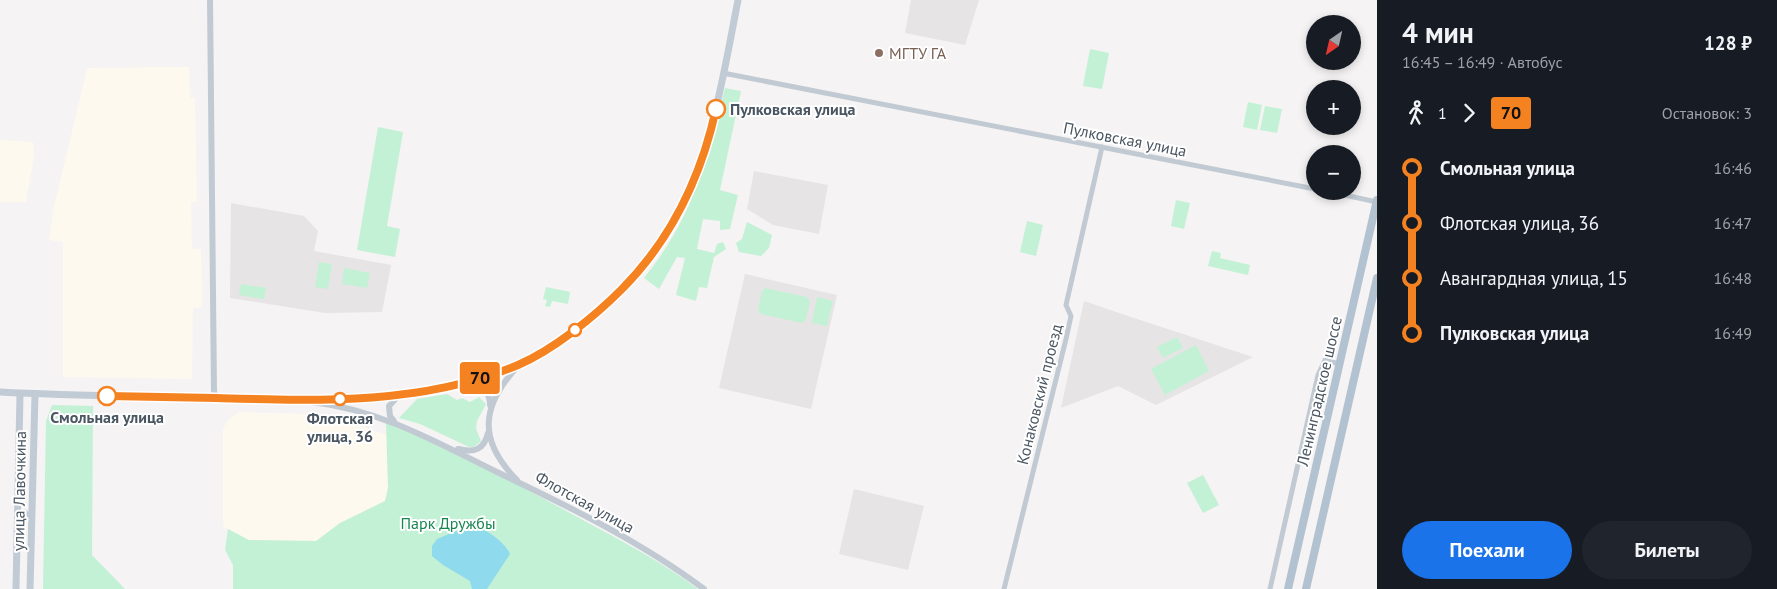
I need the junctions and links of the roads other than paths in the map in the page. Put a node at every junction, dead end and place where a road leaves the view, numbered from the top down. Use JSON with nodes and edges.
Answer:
{"nodes":[{"id":1,"x":210,"y":0,"type":"edge"},
{"id":2,"x":738,"y":0,"type":"edge"},
{"id":3,"x":723,"y":73,"type":"junction"},
{"id":4,"x":1102,"y":147,"type":"junction"},
{"id":5,"x":1306,"y":187,"type":"edge"},
{"id":6,"x":1361,"y":198,"type":"edge"},
{"id":7,"x":1377,"y":201,"type":"edge"},
{"id":8,"x":1377,"y":278,"type":"edge"},
{"id":9,"x":1339,"y":364,"type":"junction"},
{"id":10,"x":520,"y":365,"type":"junction"},
{"id":11,"x":468,"y":382,"type":"junction"},
{"id":12,"x":0,"y":392,"type":"edge"},
{"id":13,"x":20,"y":394,"type":"junction"},
{"id":14,"x":35,"y":394,"type":"junction"},
{"id":15,"x":400,"y":394,"type":"junction"},
{"id":16,"x":216,"y":398,"type":"junction"},
{"id":17,"x":306,"y":401,"type":"junction"},
{"id":18,"x":490,"y":411,"type":"junction"},
{"id":19,"x":397,"y":424,"type":"junction"},
{"id":20,"x":489,"y":429,"type":"junction"},
{"id":21,"x":448,"y":446,"type":"junction"},
{"id":22,"x":520,"y":482,"type":"junction"},
{"id":23,"x":17,"y":519,"type":"junction"},
{"id":24,"x":32,"y":519,"type":"junction"},
{"id":25,"x":16,"y":589,"type":"edge"},
{"id":26,"x":30,"y":589,"type":"edge"},
{"id":27,"x":704,"y":589,"type":"edge"},
{"id":28,"x":1004,"y":589,"type":"edge"},
{"id":29,"x":1270,"y":589,"type":"edge"},
{"id":30,"x":1288,"y":589,"type":"edge"},
{"id":31,"x":1306,"y":589,"type":"edge"}],
"edges":[{"from":1,"to":16,"type":"street"},
{"from":2,"to":3,"type":"main road"},
{"from":3,"to":4,"type":"street","name":"Пулковская улица"},
{"from":3,"to":10,"type":"main road"},
{"from":4,"to":5,"type":"street","name":"Пулковская улица"},
{"from":4,"to":28,"type":"street","name":"Конаковский проезд"},
{"from":6,"to":7,"type":"street"},
{"from":7,"to":9,"type":"main road","name":"Ленинградское шоссе"},
{"from":8,"to":31,"type":"main road","name":"Ленинградское шоссе"},
{"from":9,"to":29,"type":"street"},
{"from":9,"to":30,"type":"main road","name":"Ленинградское шоссе"},
{"from":10,"to":11,"type":"main road"},
{"from":10,"to":18,"type":"street"},
{"from":11,"to":15,"type":"main road"},
{"from":11,"to":18,"type":"street"},
{"from":12,"to":13,"type":"main road","name":"Флотская улица"},
{"from":13,"to":14,"type":"main road","name":"Флотская улица"},
{"from":13,"to":23,"type":"main road","name":"улица Лавочкина"},
{"from":14,"to":16,"type":"main road","name":"Флотская улица"},
{"from":14,"to":24,"type":"main road","name":"улица Лавочкина"},
{"from":15,"to":17,"type":"main road"},
{"from":15,"to":19,"type":"street"},
{"from":16,"to":17,"type":"main road","name":"Флотская улица"},
{"from":17,"to":19,"type":"street","name":"Флотская улица"},
{"from":18,"to":20,"type":"street"},
{"from":19,"to":21,"type":"street","name":"Флотская улица"},
{"from":20,"to":21,"type":"street","name":"Флотская улица"},
{"from":20,"to":22,"type":"street"},
{"from":21,"to":22,"type":"street","name":"Флотская улица"},
{"from":22,"to":27,"type":"street","name":"Флотская улица"},
{"from":23,"to":24,"type":"street"},
{"from":23,"to":25,"type":"main road","name":"улица Лавочкина"},
{"from":24,"to":26,"type":"main road","name":"улица Лавочкина"}]}
